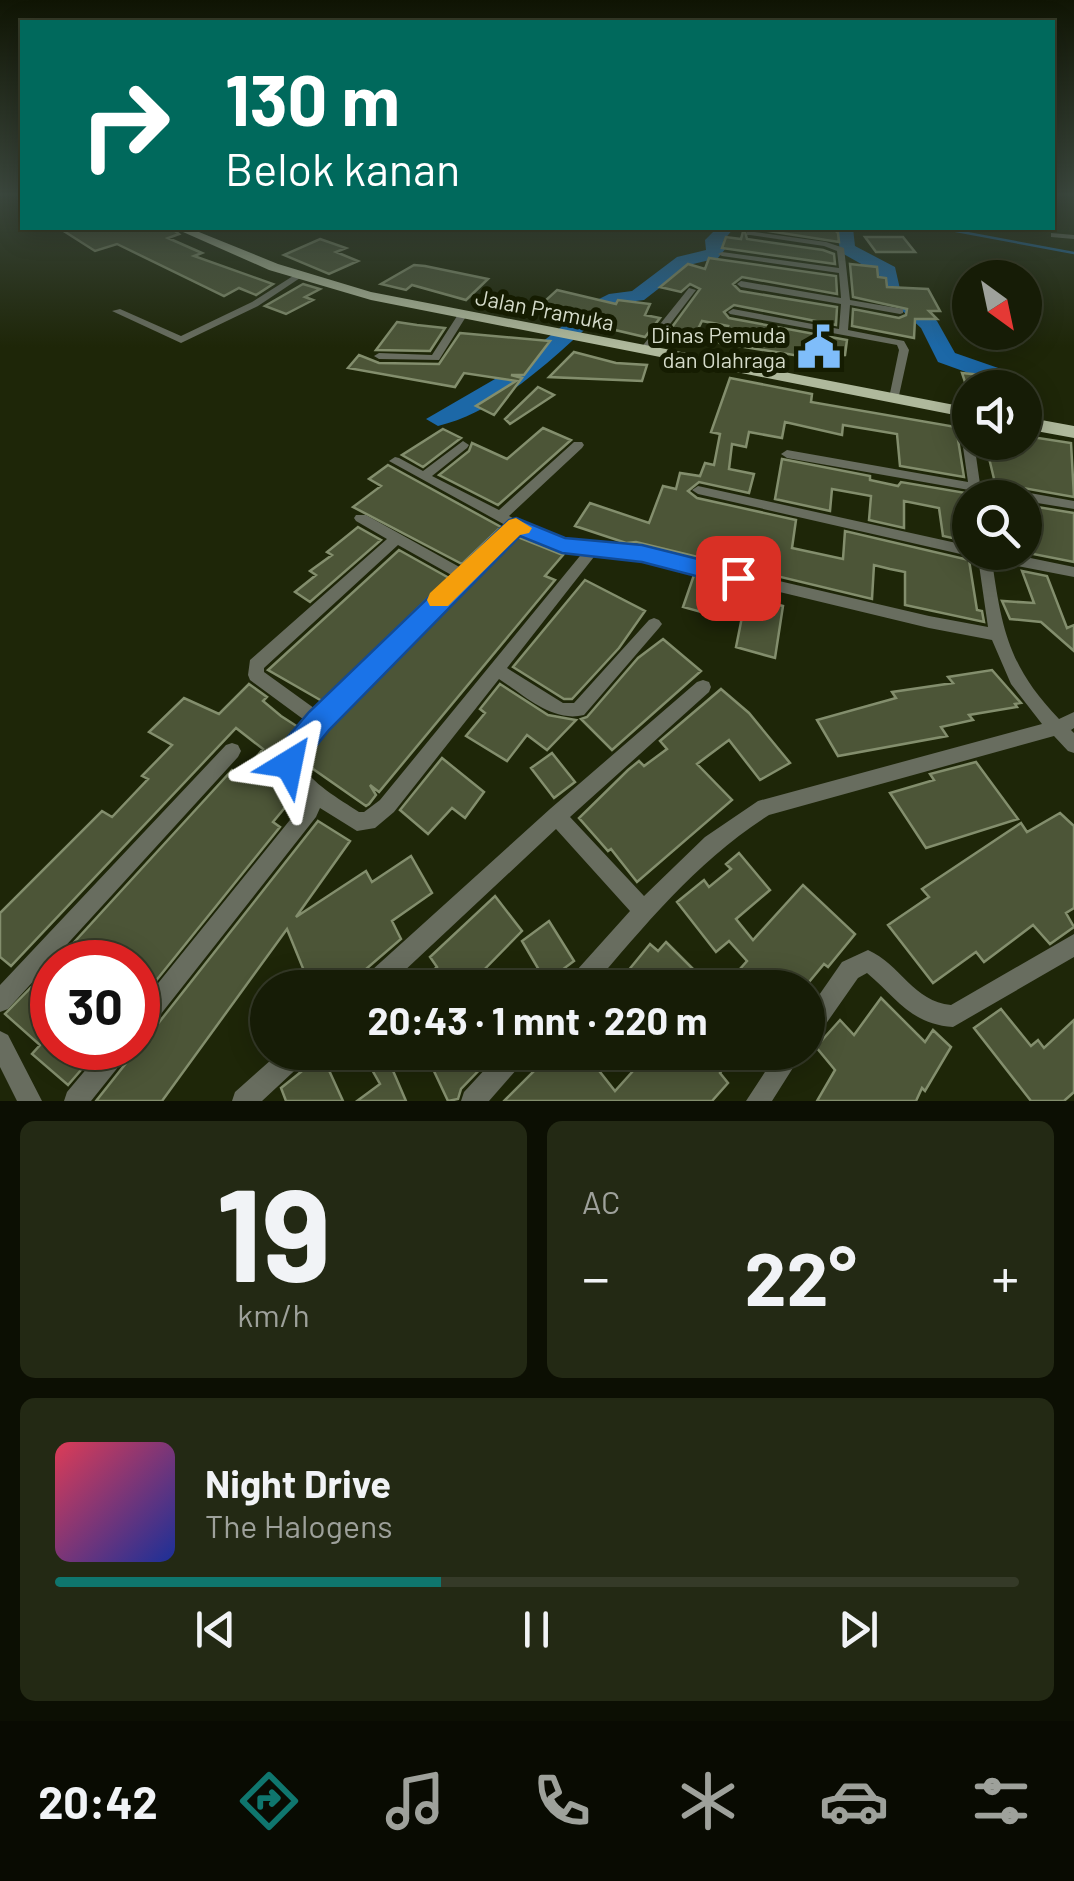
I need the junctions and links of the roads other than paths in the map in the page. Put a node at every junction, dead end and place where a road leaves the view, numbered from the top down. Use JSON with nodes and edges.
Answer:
{"nodes":[{"id":1,"x":214,"y":244,"type":"edge"},
{"id":2,"x":823,"y":244,"type":"edge"},
{"id":3,"x":722,"y":254,"type":"dead end"},
{"id":4,"x":844,"y":271,"type":"junction"},
{"id":5,"x":296,"y":278,"type":"junction"},
{"id":6,"x":741,"y":284,"type":"dead end"},
{"id":7,"x":692,"y":290,"type":"dead end"},
{"id":8,"x":846,"y":302,"type":"junction"},
{"id":9,"x":900,"y":311,"type":"dead end"},
{"id":10,"x":117,"y":312,"type":"dead end"},
{"id":11,"x":734,"y":312,"type":"dead end"},
{"id":12,"x":462,"y":315,"type":"junction"},
{"id":13,"x":844,"y":330,"type":"junction"},
{"id":14,"x":644,"y":351,"type":"junction"},
{"id":15,"x":379,"y":356,"type":"dead end"},
{"id":16,"x":894,"y":398,"type":"junction"},
{"id":17,"x":952,"y":409,"type":"edge"},
{"id":18,"x":1042,"y":426,"type":"edge"},
{"id":19,"x":1074,"y":432,"type":"edge"},
{"id":20,"x":463,"y":445,"type":"dead end"},
{"id":21,"x":578,"y":445,"type":"dead end"},
{"id":22,"x":787,"y":454,"type":"dead end"},
{"id":23,"x":394,"y":460,"type":"dead end"},
{"id":24,"x":424,"y":476,"type":"junction"},
{"id":25,"x":952,"y":486,"type":"edge"},
{"id":26,"x":698,"y":490,"type":"dead end"},
{"id":27,"x":1042,"y":500,"type":"edge"},
{"id":28,"x":1074,"y":505,"type":"edge"},
{"id":29,"x":361,"y":518,"type":"dead end"},
{"id":30,"x":509,"y":521,"type":"junction"},
{"id":31,"x":397,"y":538,"type":"junction"},
{"id":32,"x":952,"y":547,"type":"edge"},
{"id":33,"x":594,"y":548,"type":"junction"},
{"id":34,"x":1042,"y":565,"type":"edge"},
{"id":35,"x":985,"y":570,"type":"edge"},
{"id":36,"x":1074,"y":572,"type":"edge"},
{"id":37,"x":463,"y":575,"type":"junction"},
{"id":38,"x":654,"y":624,"type":"dead end"},
{"id":39,"x":994,"y":634,"type":"junction"},
{"id":40,"x":496,"y":669,"type":"junction"},
{"id":41,"x":703,"y":687,"type":"dead end"},
{"id":42,"x":319,"y":721,"type":"junction"},
{"id":43,"x":1065,"y":724,"type":"edge"},
{"id":44,"x":1074,"y":745,"type":"edge"},
{"id":45,"x":232,"y":752,"type":"dead end"},
{"id":46,"x":318,"y":792,"type":"junction"},
{"id":47,"x":558,"y":816,"type":"junction"},
{"id":48,"x":645,"y":912,"type":"junction"},
{"id":49,"x":1074,"y":944,"type":"edge"},
{"id":50,"x":389,"y":970,"type":"edge"},
{"id":51,"x":592,"y":970,"type":"edge"},
{"id":52,"x":160,"y":997,"type":"edge"},
{"id":53,"x":0,"y":1001,"type":"edge"},
{"id":54,"x":825,"y":1007,"type":"edge"},
{"id":55,"x":1,"y":1050,"type":"edge"},
{"id":56,"x":101,"y":1070,"type":"edge"},
{"id":57,"x":278,"y":1070,"type":"edge"},
{"id":58,"x":501,"y":1070,"type":"edge"},
{"id":59,"x":780,"y":1070,"type":"edge"},
{"id":60,"x":30,"y":1101,"type":"edge"},
{"id":61,"x":76,"y":1101,"type":"edge"},
{"id":62,"x":244,"y":1101,"type":"edge"},
{"id":63,"x":473,"y":1101,"type":"edge"},
{"id":64,"x":758,"y":1101,"type":"edge"}],
"edges":[{"from":1,"to":5,"type":"main road","name":"Jalan Pramuka"},
{"from":2,"to":4,"type":"street"},
{"from":3,"to":4,"type":"street"},
{"from":4,"to":8,"type":"street"},
{"from":5,"to":10,"type":"street"},
{"from":5,"to":12,"type":"main road","name":"Jalan Pramuka"},
{"from":6,"to":8,"type":"street"},
{"from":7,"to":14,"type":"street"},
{"from":8,"to":9,"type":"street"},
{"from":8,"to":13,"type":"street"},
{"from":11,"to":13,"type":"street"},
{"from":12,"to":14,"type":"main road","name":"Jalan Pramuka"},
{"from":12,"to":15,"type":"street"},
{"from":13,"to":16,"type":"street"},
{"from":14,"to":16,"type":"main road","name":"Jalan Pramuka"},
{"from":16,"to":17,"type":"main road","name":"Jalan Pramuka"},
{"from":18,"to":19,"type":"main road"},
{"from":20,"to":24,"type":"street"},
{"from":21,"to":30,"type":"street"},
{"from":22,"to":25,"type":"street"},
{"from":23,"to":24,"type":"street"},
{"from":24,"to":30,"type":"street"},
{"from":26,"to":32,"type":"street"},
{"from":27,"to":28,"type":"street"},
{"from":29,"to":31,"type":"street"},
{"from":30,"to":33,"type":"street"},
{"from":30,"to":37,"type":"street"},
{"from":31,"to":37,"type":"street"},
{"from":31,"to":42,"type":"street"},
{"from":33,"to":39,"type":"street"},
{"from":33,"to":40,"type":"street"},
{"from":34,"to":36,"type":"street"},
{"from":35,"to":39,"type":"street"},
{"from":37,"to":42,"type":"street"},
{"from":38,"to":40,"type":"street"},
{"from":39,"to":43,"type":"street"},
{"from":40,"to":46,"type":"street"},
{"from":41,"to":47,"type":"street"},
{"from":42,"to":46,"type":"street"},
{"from":43,"to":44,"type":"street"},
{"from":43,"to":48,"type":"street"},
{"from":45,"to":53,"type":"street"},
{"from":46,"to":52,"type":"street"},
{"from":47,"to":48,"type":"street"},
{"from":47,"to":50,"type":"street"},
{"from":48,"to":51,"type":"street"},
{"from":49,"to":54,"type":"street"},
{"from":55,"to":60,"type":"street"},
{"from":56,"to":61,"type":"street"},
{"from":57,"to":62,"type":"street"},
{"from":58,"to":63,"type":"street"},
{"from":59,"to":64,"type":"street"}]}
